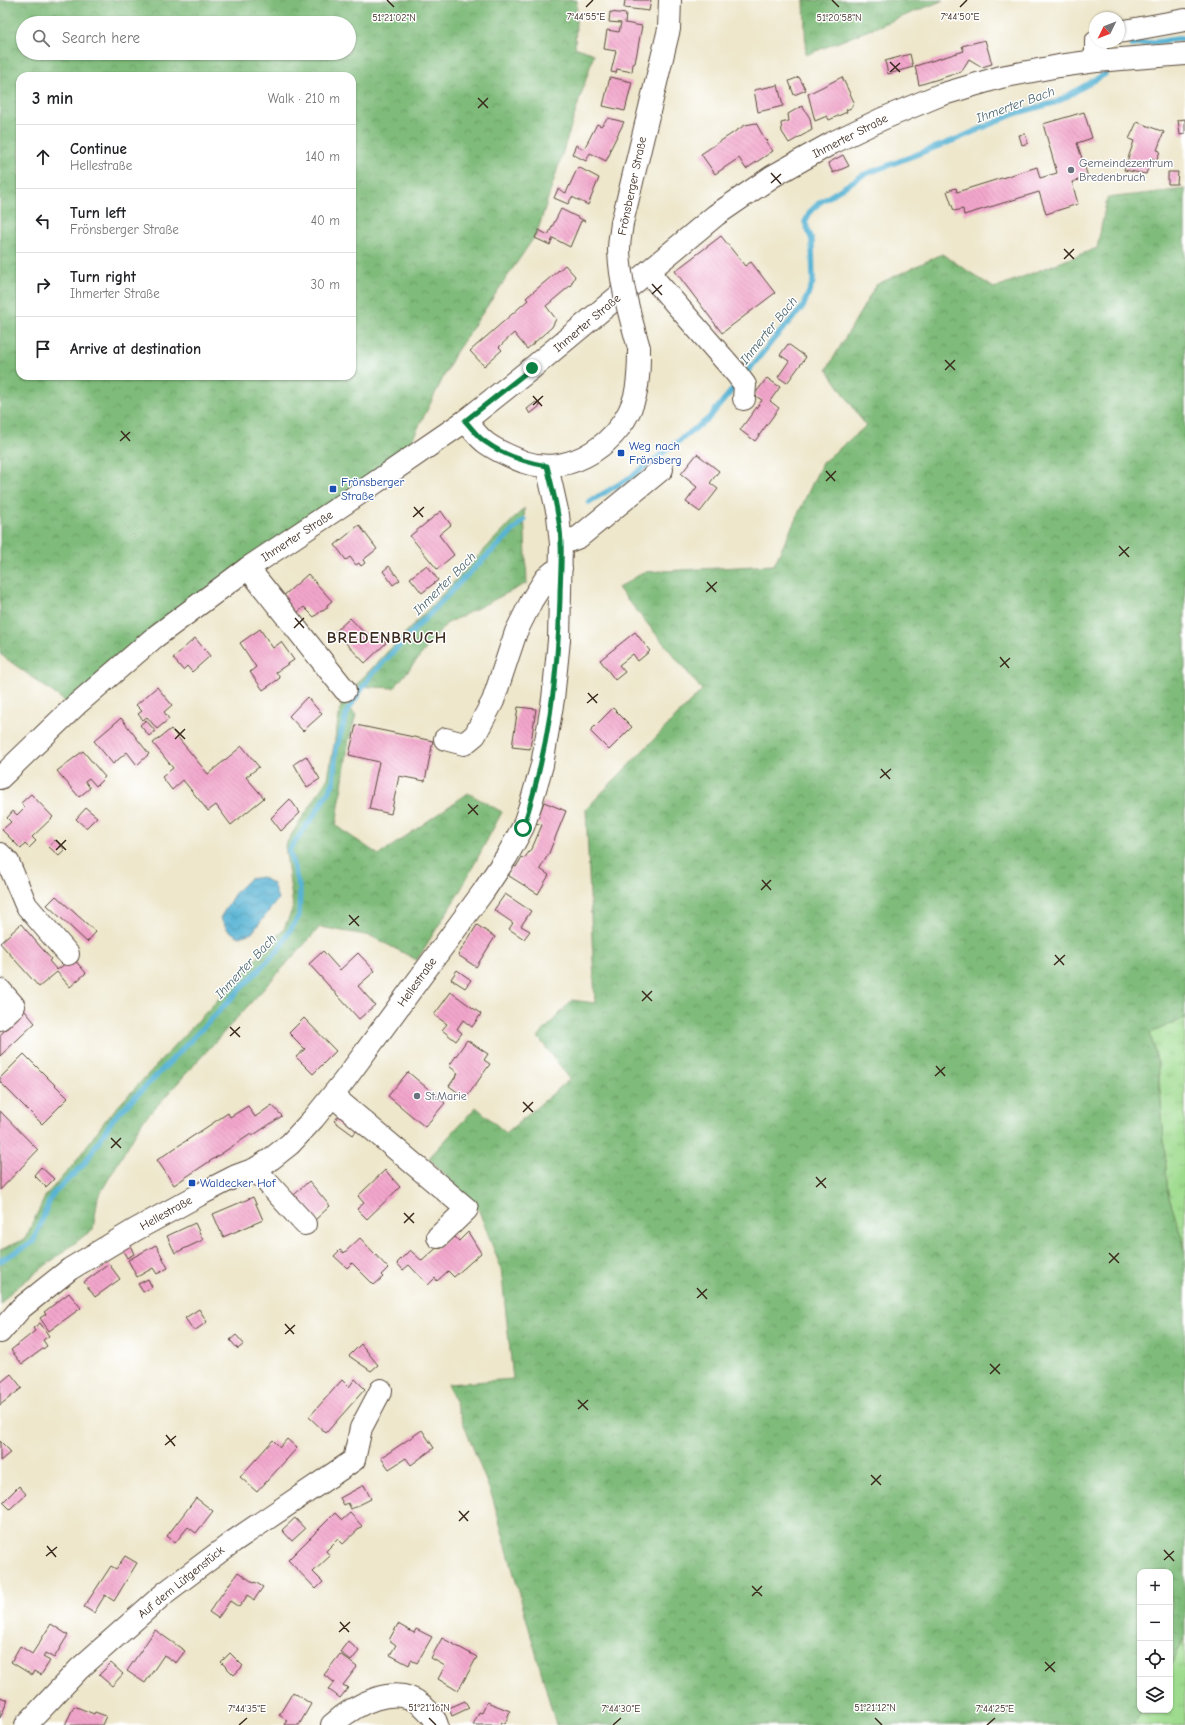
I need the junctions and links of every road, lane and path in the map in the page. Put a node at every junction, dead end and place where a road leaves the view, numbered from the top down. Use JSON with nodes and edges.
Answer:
{"nodes":[{"id":1,"x":670,"y":0,"type":"edge"},
{"id":2,"x":1185,"y":20,"type":"edge"},
{"id":3,"x":1125,"y":31,"type":"edge"},
{"id":4,"x":1096,"y":51,"type":"edge"},
{"id":5,"x":1185,"y":54,"type":"edge"},
{"id":6,"x":648,"y":272,"type":"junction"},
{"id":7,"x":741,"y":385,"type":"dead end"},
{"id":8,"x":465,"y":421,"type":"junction"},
{"id":9,"x":547,"y":466,"type":"junction"},
{"id":10,"x":662,"y":469,"type":"dead end"},
{"id":11,"x":561,"y":544,"type":"junction"},
{"id":12,"x":248,"y":568,"type":"junction"},
{"id":13,"x":560,"y":568,"type":"junction"},
{"id":14,"x":345,"y":690,"type":"dead end"},
{"id":15,"x":445,"y":739,"type":"dead end"},
{"id":16,"x":0,"y":778,"type":"edge"},
{"id":17,"x":0,"y":854,"type":"edge"},
{"id":18,"x":68,"y":954,"type":"dead end"},
{"id":19,"x":0,"y":990,"type":"edge"},
{"id":20,"x":0,"y":1019,"type":"edge"},
{"id":21,"x":333,"y":1096,"type":"junction"},
{"id":22,"x":255,"y":1169,"type":"junction"},
{"id":23,"x":305,"y":1224,"type":"dead end"},
{"id":24,"x":438,"y":1237,"type":"dead end"},
{"id":25,"x":0,"y":1332,"type":"edge"},
{"id":26,"x":381,"y":1390,"type":"dead end"},
{"id":27,"x":26,"y":1725,"type":"edge"},
{"id":28,"x":332,"y":1725,"type":"edge"},
{"id":29,"x":437,"y":1725,"type":"edge"}],
"edges":[{"from":1,"to":9,"type":"street","name":"Frönsberger Straße","bridge":true},
{"from":2,"to":3,"type":"street"},
{"from":4,"to":5,"type":"street","name":"Ihmerter Straße"},
{"from":4,"to":6,"type":"street","name":"Ihmerter Straße"},
{"from":6,"to":7,"type":"street"},
{"from":6,"to":8,"type":"street","name":"Ihmerter Straße"},
{"from":8,"to":9,"type":"street","name":"Frönsberger Straße"},
{"from":8,"to":12,"type":"street","name":"Ihmerter Straße"},
{"from":9,"to":11,"type":"street","name":"Hellestraße"},
{"from":10,"to":11,"type":"street"},
{"from":11,"to":13,"type":"street","name":"Hellestraße"},
{"from":12,"to":14,"type":"street"},
{"from":12,"to":16,"type":"street","name":"Ihmerter Straße"},
{"from":13,"to":15,"type":"street"},
{"from":13,"to":21,"type":"street","name":"Hellestraße"},
{"from":17,"to":18,"type":"street"},
{"from":19,"to":20,"type":"street"},
{"from":21,"to":22,"type":"street","name":"Hellestraße"},
{"from":21,"to":24,"type":"street"},
{"from":22,"to":23,"type":"street"},
{"from":22,"to":25,"type":"street","name":"Hellestraße"},
{"from":26,"to":27,"type":"street","name":"Auf dem Lütgenstück"},
{"from":28,"to":29,"type":"street"}]}
